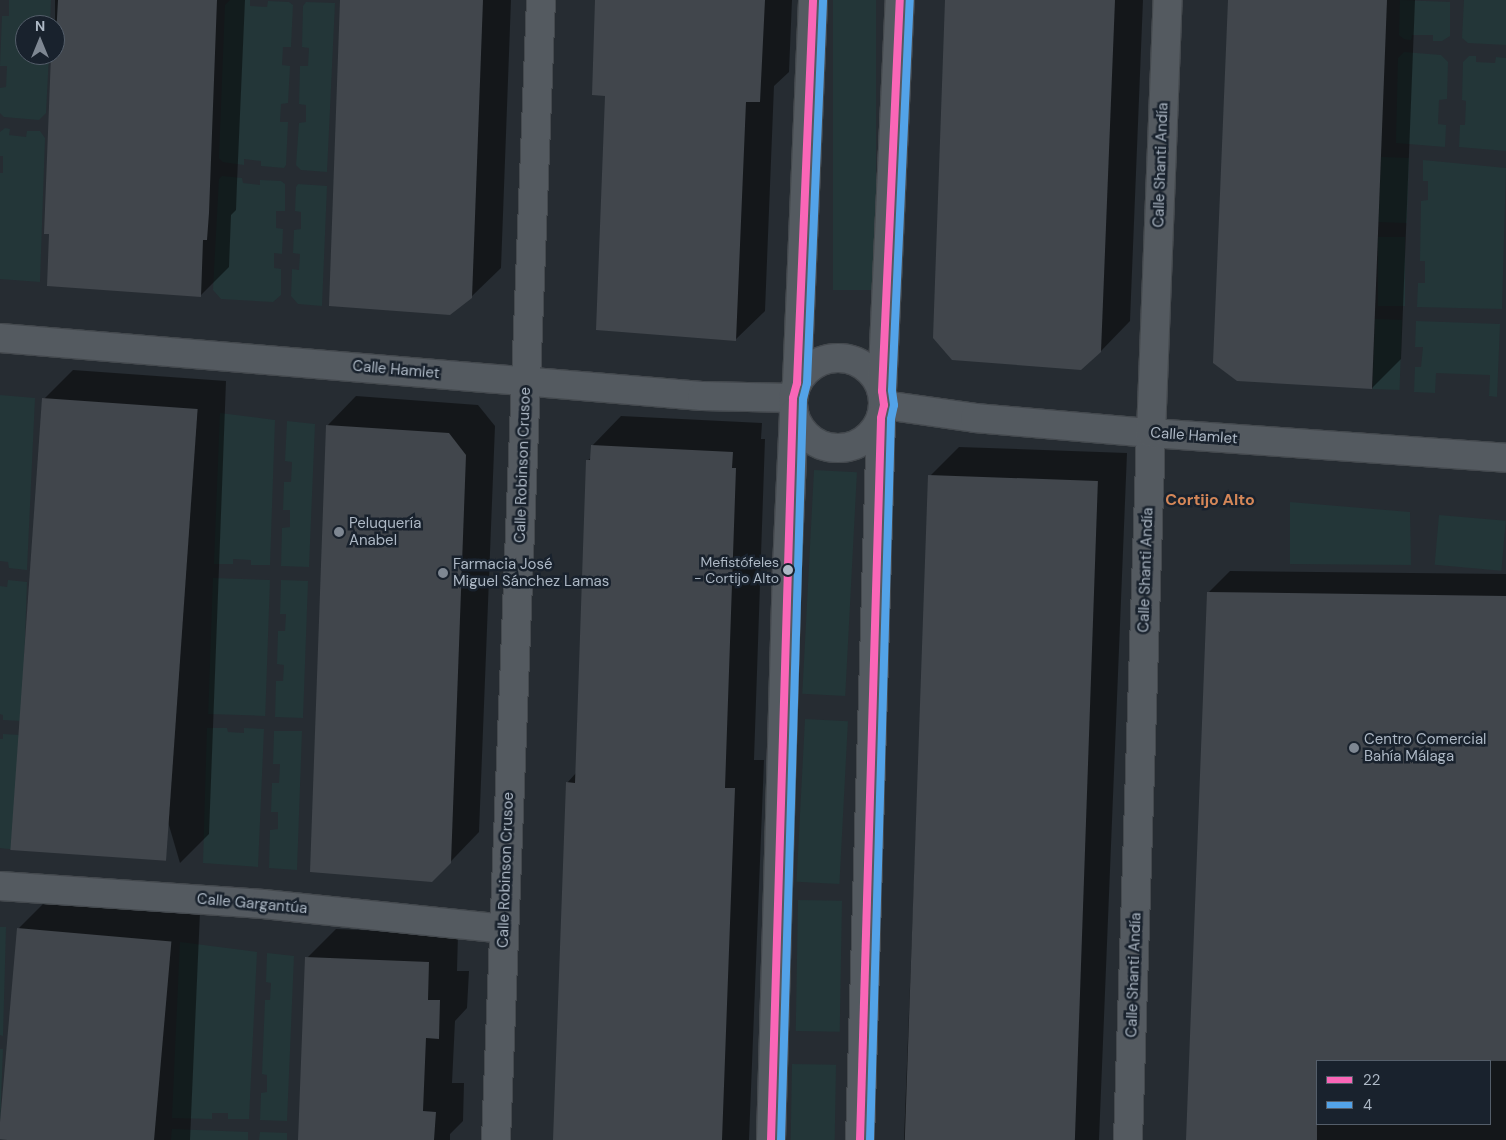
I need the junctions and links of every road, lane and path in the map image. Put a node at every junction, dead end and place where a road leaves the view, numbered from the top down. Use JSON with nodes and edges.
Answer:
{"nodes":[{"id":1,"x":541,"y":0,"type":"edge"},
{"id":2,"x":813,"y":0,"type":"edge"},
{"id":3,"x":900,"y":0,"type":"edge"},
{"id":4,"x":1168,"y":0,"type":"edge"},
{"id":5,"x":0,"y":338,"type":"edge"},
{"id":6,"x":526,"y":381,"type":"junction"},
{"id":7,"x":795,"y":398,"type":"junction"},
{"id":8,"x":882,"y":405,"type":"junction"},
{"id":9,"x":1151,"y":433,"type":"junction"},
{"id":10,"x":1506,"y":458,"type":"edge"},
{"id":11,"x":0,"y":886,"type":"edge"},
{"id":12,"x":504,"y":929,"type":"junction"},
{"id":13,"x":496,"y":1140,"type":"edge"},
{"id":14,"x":771,"y":1140,"type":"edge"},
{"id":15,"x":860,"y":1140,"type":"edge"},
{"id":16,"x":1128,"y":1140,"type":"edge"}],
"edges":[{"from":1,"to":6,"type":"street","name":"Calle Robinson Crusoe"},
{"from":2,"to":7,"type":"street"},
{"from":3,"to":8,"type":"street"},
{"from":4,"to":9,"type":"street","name":"Calle Shanti Andía"},
{"from":5,"to":6,"type":"street","name":"Calle Hamlet"},
{"from":6,"to":7,"type":"street","name":"Calle Hamlet"},
{"from":6,"to":12,"type":"street","name":"Calle Robinson Crusoe"},
{"from":7,"to":8,"type":"street"},
{"from":7,"to":8,"type":"street"},
{"from":7,"to":14,"type":"street"},
{"from":8,"to":9,"type":"street","name":"Calle Hamlet"},
{"from":8,"to":15,"type":"street"},
{"from":9,"to":10,"type":"street","name":"Calle Hamlet"},
{"from":9,"to":16,"type":"street","name":"Calle Shanti Andía"},
{"from":11,"to":12,"type":"street","name":"Calle Gargantúa"},
{"from":12,"to":13,"type":"street","name":"Calle Robinson Crusoe"}]}
